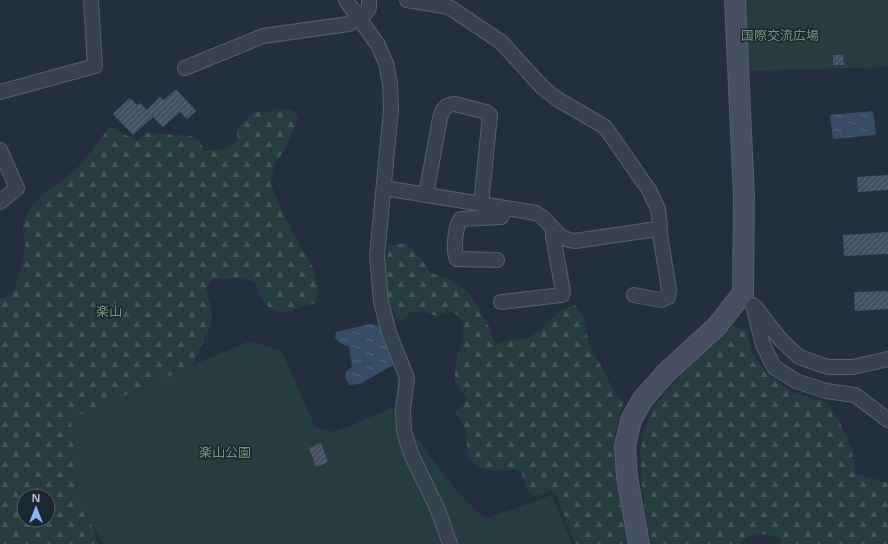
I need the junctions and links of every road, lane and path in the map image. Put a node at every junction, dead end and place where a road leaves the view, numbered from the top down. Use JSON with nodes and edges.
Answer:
{"nodes":[{"id":1,"x":91,"y":0,"type":"edge"},
{"id":2,"x":346,"y":0,"type":"edge"},
{"id":3,"x":369,"y":0,"type":"edge"},
{"id":4,"x":407,"y":0,"type":"edge"},
{"id":5,"x":736,"y":0,"type":"edge"},
{"id":6,"x":359,"y":18,"type":"junction"},
{"id":7,"x":185,"y":68,"type":"dead end"},
{"id":8,"x":0,"y":92,"type":"edge"},
{"id":9,"x":0,"y":150,"type":"edge"},
{"id":10,"x":384,"y":188,"type":"junction"},
{"id":11,"x":426,"y":195,"type":"junction"},
{"id":12,"x":0,"y":202,"type":"edge"},
{"id":13,"x":481,"y":204,"type":"junction"},
{"id":14,"x":505,"y":208,"type":"junction"},
{"id":15,"x":659,"y":228,"type":"junction"},
{"id":16,"x":553,"y":230,"type":"junction"},
{"id":17,"x":497,"y":260,"type":"dead end"},
{"id":18,"x":634,"y":295,"type":"dead end"},
{"id":19,"x":748,"y":299,"type":"junction"},
{"id":20,"x":501,"y":302,"type":"dead end"},
{"id":21,"x":888,"y":359,"type":"edge"},
{"id":22,"x":888,"y":420,"type":"edge"},
{"id":23,"x":450,"y":544,"type":"edge"},
{"id":24,"x":639,"y":544,"type":"edge"}],
"edges":[{"from":1,"to":8,"type":"street"},
{"from":2,"to":6,"type":"street"},
{"from":3,"to":6,"type":"street"},
{"from":4,"to":15,"type":"street"},
{"from":5,"to":19,"type":"street"},
{"from":6,"to":7,"type":"street"},
{"from":6,"to":10,"type":"street"},
{"from":9,"to":12,"type":"street"},
{"from":10,"to":11,"type":"street"},
{"from":10,"to":23,"type":"street"},
{"from":11,"to":13,"type":"street"},
{"from":11,"to":13,"type":"street"},
{"from":13,"to":14,"type":"street"},
{"from":14,"to":16,"type":"street"},
{"from":14,"to":17,"type":"street"},
{"from":15,"to":16,"type":"street"},
{"from":15,"to":18,"type":"street"},
{"from":16,"to":20,"type":"street"},
{"from":19,"to":21,"type":"street"},
{"from":19,"to":22,"type":"street"},
{"from":19,"to":24,"type":"street"}]}
